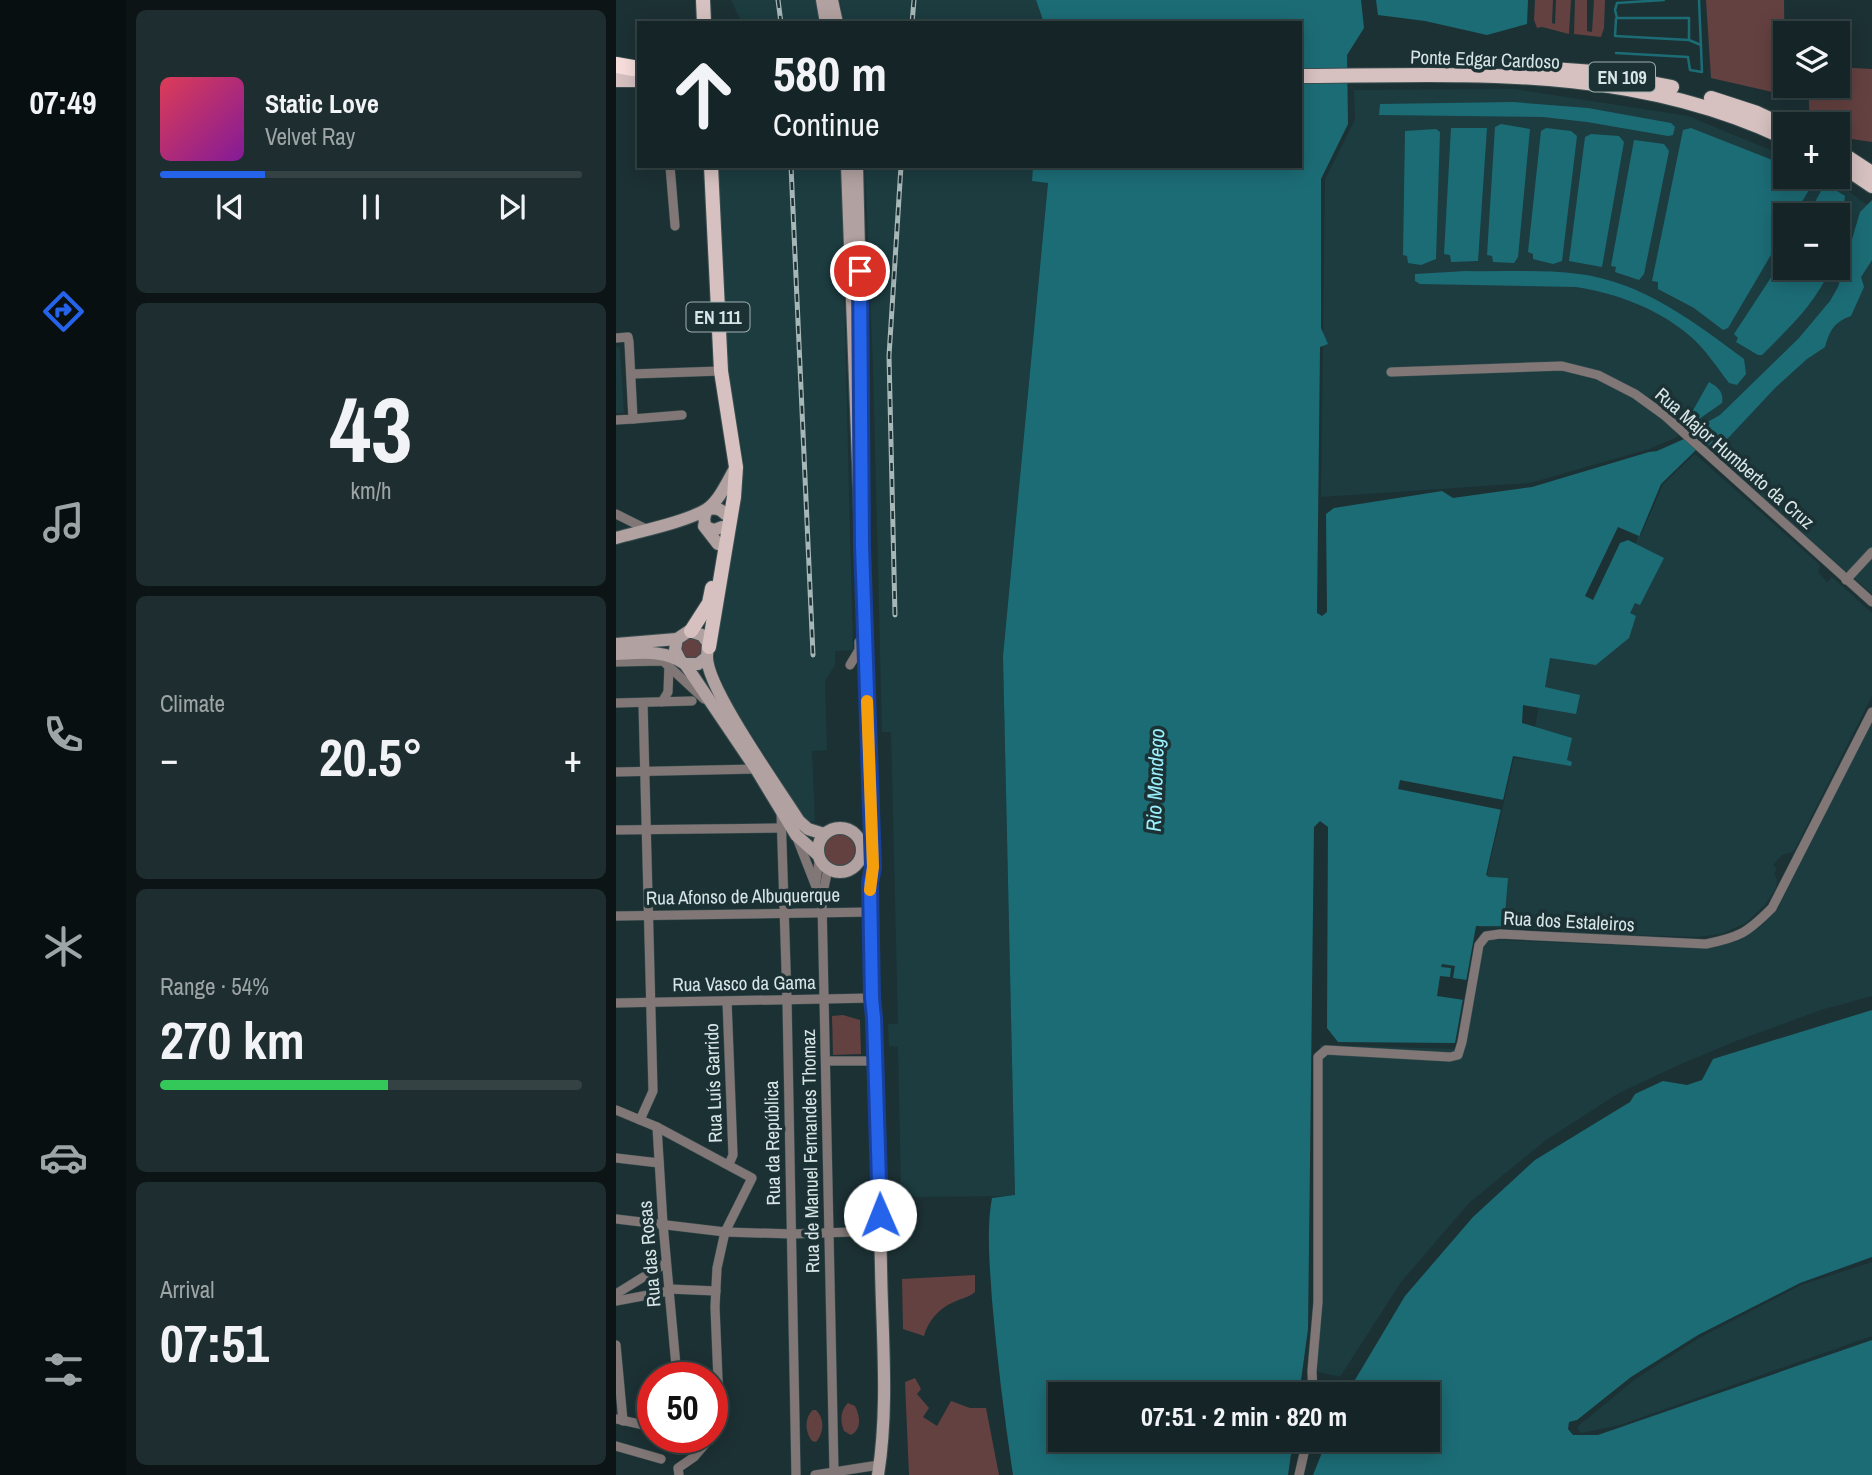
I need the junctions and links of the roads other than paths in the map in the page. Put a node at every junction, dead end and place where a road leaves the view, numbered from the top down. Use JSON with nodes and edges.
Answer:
{"nodes":[{"id":1,"x":703,"y":0,"type":"edge"},
{"id":2,"x":822,"y":0,"type":"edge"},
{"id":3,"x":832,"y":0,"type":"edge"},
{"id":4,"x":704,"y":21,"type":"edge"},
{"id":5,"x":826,"y":21,"type":"edge"},
{"id":6,"x":837,"y":21,"type":"edge"},
{"id":7,"x":1302,"y":66,"type":"edge"},
{"id":8,"x":616,"y":67,"type":"edge"},
{"id":9,"x":636,"y":74,"type":"edge"},
{"id":10,"x":1302,"y":76,"type":"edge"},
{"id":11,"x":616,"y":82,"type":"edge"},
{"id":12,"x":1773,"y":120,"type":"edge"},
{"id":13,"x":1773,"y":132,"type":"edge"},
{"id":14,"x":1850,"y":159,"type":"edge"},
{"id":15,"x":670,"y":168,"type":"edge"},
{"id":16,"x":711,"y":168,"type":"edge"},
{"id":17,"x":847,"y":168,"type":"edge"},
{"id":18,"x":858,"y":168,"type":"edge"},
{"id":19,"x":1850,"y":171,"type":"edge"},
{"id":20,"x":1872,"y":173,"type":"edge"},
{"id":21,"x":1872,"y":186,"type":"edge"},
{"id":22,"x":675,"y":226,"type":"dead end"},
{"id":23,"x":616,"y":338,"type":"edge"},
{"id":24,"x":721,"y":370,"type":"junction"},
{"id":25,"x":1391,"y":372,"type":"dead end"},
{"id":26,"x":632,"y":374,"type":"junction"},
{"id":27,"x":682,"y":415,"type":"dead end"},
{"id":28,"x":633,"y":419,"type":"junction"},
{"id":29,"x":616,"y":420,"type":"edge"},
{"id":30,"x":736,"y":467,"type":"junction"},
{"id":31,"x":708,"y":509,"type":"junction"},
{"id":32,"x":616,"y":514,"type":"edge"},
{"id":33,"x":680,"y":520,"type":"junction"},
{"id":34,"x":726,"y":521,"type":"junction"},
{"id":35,"x":706,"y":527,"type":"junction"},
{"id":36,"x":646,"y":529,"type":"junction"},
{"id":37,"x":616,"y":538,"type":"edge"},
{"id":38,"x":718,"y":544,"type":"junction"},
{"id":39,"x":862,"y":546,"type":"junction"},
{"id":40,"x":1872,"y":552,"type":"edge"},
{"id":41,"x":1846,"y":580,"type":"junction"},
{"id":42,"x":1872,"y":602,"type":"edge"},
{"id":43,"x":691,"y":631,"type":"junction"},
{"id":44,"x":677,"y":639,"type":"junction"},
{"id":45,"x":616,"y":644,"type":"edge"},
{"id":46,"x":708,"y":652,"type":"junction"},
{"id":47,"x":616,"y":654,"type":"edge"},
{"id":48,"x":616,"y":662,"type":"edge"},
{"id":49,"x":678,"y":663,"type":"junction"},
{"id":50,"x":850,"y":665,"type":"dead end"},
{"id":51,"x":692,"y":701,"type":"dead end"},
{"id":52,"x":662,"y":702,"type":"junction"},
{"id":53,"x":616,"y":703,"type":"edge"},
{"id":54,"x":643,"y":703,"type":"junction"},
{"id":55,"x":1872,"y":712,"type":"edge"},
{"id":56,"x":756,"y":769,"type":"junction"},
{"id":57,"x":616,"y":772,"type":"edge"},
{"id":58,"x":646,"y":772,"type":"junction"},
{"id":59,"x":781,"y":810,"type":"junction"},
{"id":60,"x":871,"y":814,"type":"junction"},
{"id":61,"x":781,"y":828,"type":"junction"},
{"id":62,"x":616,"y":830,"type":"edge"},
{"id":63,"x":647,"y":830,"type":"junction"},
{"id":64,"x":850,"y":831,"type":"junction"},
{"id":65,"x":824,"y":834,"type":"junction"},
{"id":66,"x":796,"y":835,"type":"junction"},
{"id":67,"x":862,"y":848,"type":"junction"},
{"id":68,"x":821,"y":861,"type":"junction"},
{"id":69,"x":854,"y":868,"type":"junction"},
{"id":70,"x":816,"y":882,"type":"junction"},
{"id":71,"x":870,"y":883,"type":"junction"},
{"id":72,"x":822,"y":907,"type":"junction"},
{"id":73,"x":871,"y":912,"type":"junction"},
{"id":74,"x":785,"y":913,"type":"junction"},
{"id":75,"x":616,"y":916,"type":"edge"},
{"id":76,"x":648,"y":916,"type":"junction"},
{"id":77,"x":872,"y":998,"type":"junction"},
{"id":78,"x":824,"y":999,"type":"junction"},
{"id":79,"x":787,"y":1000,"type":"junction"},
{"id":80,"x":727,"y":1001,"type":"junction"},
{"id":81,"x":651,"y":1002,"type":"junction"},
{"id":82,"x":616,"y":1003,"type":"edge"},
{"id":83,"x":826,"y":1061,"type":"junction"},
{"id":84,"x":876,"y":1061,"type":"junction"},
{"id":85,"x":616,"y":1110,"type":"edge"},
{"id":86,"x":640,"y":1120,"type":"junction"},
{"id":87,"x":657,"y":1128,"type":"junction"},
{"id":88,"x":616,"y":1158,"type":"edge"},
{"id":89,"x":659,"y":1163,"type":"junction"},
{"id":90,"x":729,"y":1164,"type":"junction"},
{"id":91,"x":616,"y":1219,"type":"edge"},
{"id":92,"x":663,"y":1224,"type":"junction"},
{"id":93,"x":829,"y":1231,"type":"junction"},
{"id":94,"x":880,"y":1231,"type":"junction"},
{"id":95,"x":725,"y":1233,"type":"junction"},
{"id":96,"x":792,"y":1234,"type":"junction"},
{"id":97,"x":666,"y":1263,"type":"junction"},
{"id":98,"x":669,"y":1290,"type":"junction"},
{"id":99,"x":716,"y":1291,"type":"junction"},
{"id":100,"x":616,"y":1294,"type":"edge"},
{"id":101,"x":616,"y":1301,"type":"edge"},
{"id":102,"x":616,"y":1345,"type":"edge"},
{"id":103,"x":676,"y":1362,"type":"edge"},
{"id":104,"x":718,"y":1362,"type":"edge"},
{"id":105,"x":1312,"y":1382,"type":"edge"},
{"id":106,"x":620,"y":1420,"type":"edge"},
{"id":107,"x":616,"y":1446,"type":"edge"},
{"id":108,"x":1304,"y":1452,"type":"edge"},
{"id":109,"x":697,"y":1453,"type":"edge"},
{"id":110,"x":661,"y":1459,"type":"dead end"},
{"id":111,"x":878,"y":1470,"type":"edge"},
{"id":112,"x":834,"y":1472,"type":"junction"},
{"id":113,"x":679,"y":1475,"type":"edge"},
{"id":114,"x":796,"y":1475,"type":"edge"},
{"id":115,"x":815,"y":1475,"type":"edge"},
{"id":116,"x":1299,"y":1475,"type":"edge"}],
"edges":[{"from":1,"to":4,"type":"main road"},
{"from":2,"to":5,"type":"main road"},
{"from":3,"to":6,"type":"main road"},
{"from":7,"to":12,"type":"main road","name":"Ponte Edgar Cardoso","number":"EN 109"},
{"from":8,"to":9,"type":"highway"},
{"from":9,"to":11,"type":"main road"},
{"from":10,"to":13,"type":"main road","name":"Ponte Edgar Cardoso","number":"EN 109"},
{"from":14,"to":20,"type":"main road"},
{"from":15,"to":22,"type":"street"},
{"from":16,"to":24,"type":"main road","number":"EN 111"},
{"from":17,"to":39,"type":"main road"},
{"from":18,"to":39,"type":"main road"},
{"from":19,"to":21,"type":"main road"},
{"from":23,"to":26,"type":"street"},
{"from":24,"to":26,"type":"street"},
{"from":24,"to":30,"type":"main road","number":"EN 111"},
{"from":25,"to":41,"type":"street","name":"Rua Major Humberto da Cruz"},
{"from":26,"to":28,"type":"street"},
{"from":27,"to":28,"type":"street"},
{"from":28,"to":29,"type":"street"},
{"from":30,"to":31,"type":"main road"},
{"from":30,"to":34,"type":"main road","number":"EN 111"},
{"from":31,"to":33,"type":"main road"},
{"from":31,"to":34,"type":"main road"},
{"from":31,"to":35,"type":"main road"},
{"from":32,"to":36,"type":"street"},
{"from":33,"to":35,"type":"main road"},
{"from":33,"to":36,"type":"main road"},
{"from":34,"to":35,"type":"main road"},
{"from":34,"to":38,"type":"main road","number":"EN 111"},
{"from":34,"to":46,"type":"main road","number":"EN 111"},
{"from":35,"to":38,"type":"main road"},
{"from":36,"to":37,"type":"main road"},
{"from":38,"to":43,"type":"main road","number":"EN 111"},
{"from":39,"to":50,"type":"street"},
{"from":39,"to":60,"type":"main road"},
{"from":40,"to":41,"type":"street"},
{"from":41,"to":42,"type":"street","name":"Rua Major Humberto da Cruz"},
{"from":43,"to":44,"type":"main road"},
{"from":43,"to":46,"type":"main road"},
{"from":44,"to":45,"type":"main road"},
{"from":44,"to":49,"type":"main road"},
{"from":46,"to":49,"type":"main road"},
{"from":46,"to":65,"type":"main road"},
{"from":47,"to":49,"type":"main road"},
{"from":48,"to":49,"type":"street"},
{"from":49,"to":52,"type":"street"},
{"from":49,"to":56,"type":"main road"},
{"from":51,"to":52,"type":"street"},
{"from":52,"to":54,"type":"street"},
{"from":53,"to":54,"type":"street"},
{"from":54,"to":58,"type":"street"},
{"from":55,"to":105,"type":"street","name":"Rua dos Estaleiros"},
{"from":56,"to":58,"type":"street"},
{"from":56,"to":59,"type":"main road"},
{"from":57,"to":58,"type":"street"},
{"from":58,"to":63,"type":"street"},
{"from":59,"to":61,"type":"street","name":"Rua da República"},
{"from":59,"to":66,"type":"main road"},
{"from":60,"to":64,"type":"main road"},
{"from":60,"to":67,"type":"main road"},
{"from":60,"to":71,"type":"main road"},
{"from":61,"to":63,"type":"street"},
{"from":61,"to":74,"type":"street","name":"Rua da República"},
{"from":62,"to":63,"type":"street"},
{"from":63,"to":76,"type":"street"},
{"from":64,"to":65,"type":"main road"},
{"from":64,"to":67,"type":"main road"},
{"from":65,"to":68,"type":"main road"},
{"from":66,"to":68,"type":"main road"},
{"from":66,"to":70,"type":"street","name":"Rua de Manuel Fernandes Thomaz"},
{"from":67,"to":69,"type":"main road"},
{"from":67,"to":71,"type":"main road"},
{"from":68,"to":69,"type":"main road"},
{"from":68,"to":70,"type":"street"},
{"from":68,"to":72,"type":"street"},
{"from":69,"to":71,"type":"main road"},
{"from":70,"to":72,"type":"street","name":"Rua de Manuel Fernandes Thomaz"},
{"from":71,"to":73,"type":"main road"},
{"from":72,"to":73,"type":"street","name":"Rua Afonso de Albuquerque"},
{"from":72,"to":74,"type":"street","name":"Rua Afonso de Albuquerque"},
{"from":72,"to":78,"type":"street","name":"Rua de Manuel Fernandes Thomaz"},
{"from":73,"to":77,"type":"main road"},
{"from":74,"to":76,"type":"street","name":"Rua Afonso de Albuquerque"},
{"from":74,"to":79,"type":"street","name":"Rua da República"},
{"from":75,"to":76,"type":"street","name":"Rua Afonso de Albuquerque"},
{"from":76,"to":81,"type":"street"},
{"from":77,"to":78,"type":"street","name":"Rua Vasco da Gama"},
{"from":77,"to":84,"type":"main road"},
{"from":78,"to":79,"type":"street","name":"Rua Vasco da Gama"},
{"from":78,"to":83,"type":"street","name":"Rua de Manuel Fernandes Thomaz"},
{"from":79,"to":80,"type":"street","name":"Rua Vasco da Gama"},
{"from":79,"to":96,"type":"street","name":"Rua da República"},
{"from":80,"to":81,"type":"street","name":"Rua Vasco da Gama"},
{"from":80,"to":90,"type":"street","name":"Rua Luís Garrido"},
{"from":81,"to":82,"type":"street","name":"Rua Vasco da Gama"},
{"from":81,"to":86,"type":"street"},
{"from":83,"to":84,"type":"street"},
{"from":83,"to":93,"type":"street","name":"Rua de Manuel Fernandes Thomaz"},
{"from":84,"to":94,"type":"main road"},
{"from":85,"to":86,"type":"street"},
{"from":86,"to":87,"type":"street"},
{"from":87,"to":89,"type":"street","name":"Rua das Rosas"},
{"from":87,"to":90,"type":"street"},
{"from":88,"to":89,"type":"street"},
{"from":89,"to":92,"type":"street","name":"Rua das Rosas"},
{"from":90,"to":95,"type":"street"},
{"from":91,"to":92,"type":"street"},
{"from":92,"to":95,"type":"street"},
{"from":92,"to":97,"type":"street","name":"Rua das Rosas"},
{"from":93,"to":94,"type":"street"},
{"from":93,"to":96,"type":"street"},
{"from":93,"to":112,"type":"street","name":"Rua de Manuel Fernandes Thomaz"},
{"from":94,"to":111,"type":"main road"},
{"from":95,"to":96,"type":"street"},
{"from":95,"to":99,"type":"street"},
{"from":96,"to":114,"type":"street","name":"Rua da República"},
{"from":97,"to":98,"type":"street","name":"Rua das Rosas"},
{"from":97,"to":100,"type":"street"},
{"from":98,"to":99,"type":"street"},
{"from":98,"to":101,"type":"street"},
{"from":98,"to":103,"type":"street","name":"Rua das Rosas"},
{"from":99,"to":104,"type":"street"},
{"from":102,"to":106,"type":"street"},
{"from":107,"to":110,"type":"street"},
{"from":108,"to":116,"type":"street"},
{"from":109,"to":113,"type":"street"},
{"from":111,"to":112,"type":"street"},
{"from":112,"to":115,"type":"street"}]}
